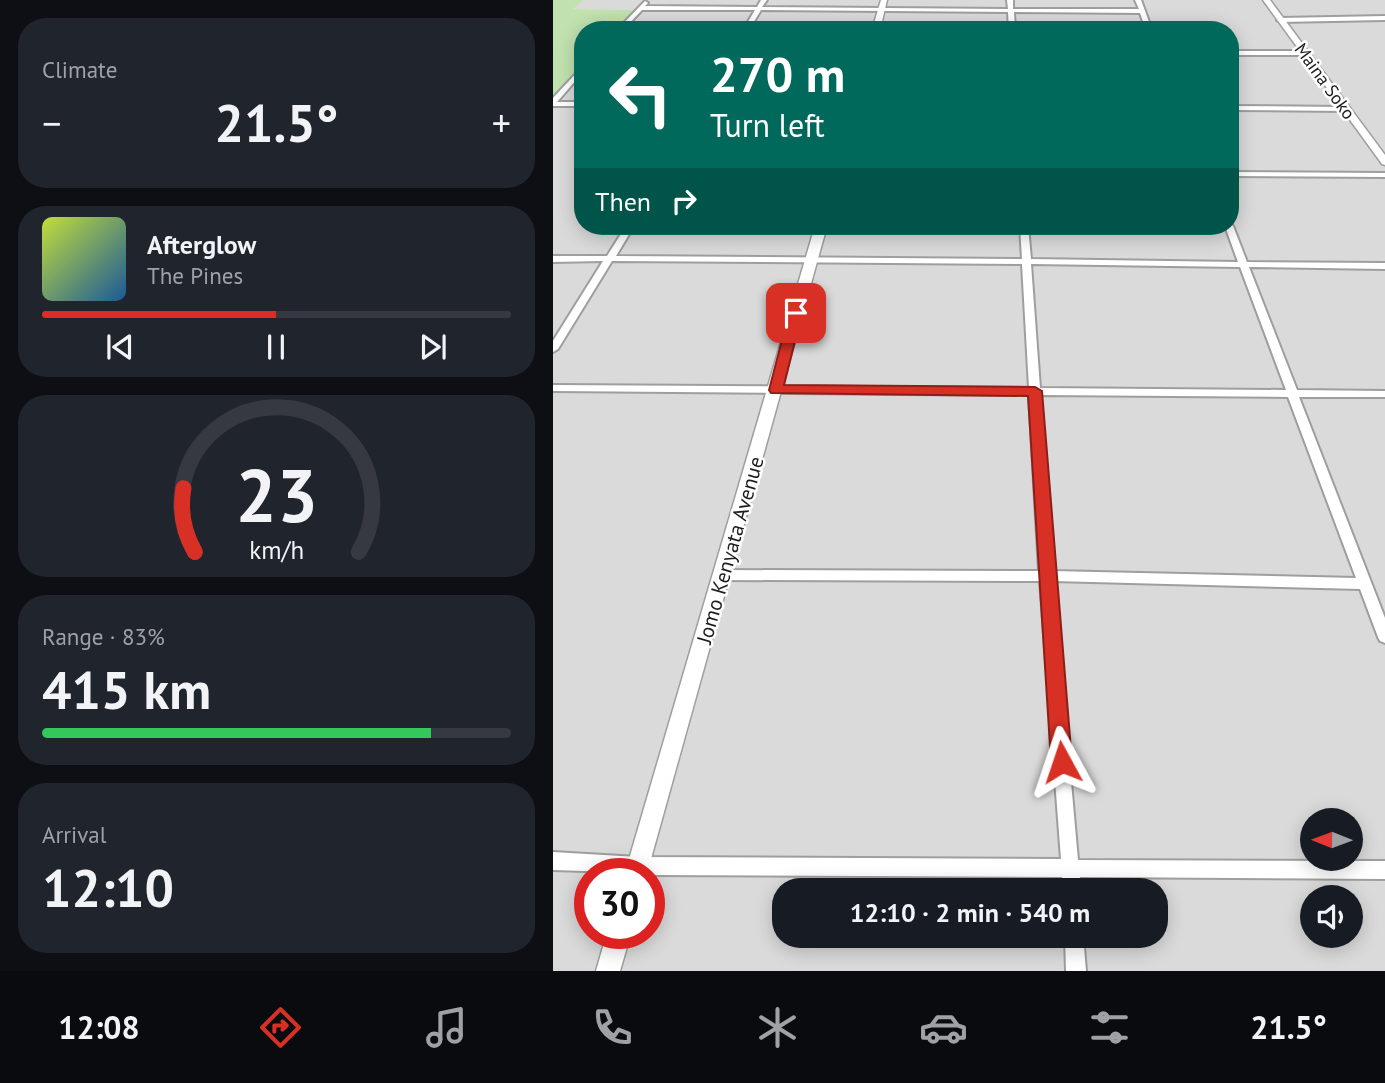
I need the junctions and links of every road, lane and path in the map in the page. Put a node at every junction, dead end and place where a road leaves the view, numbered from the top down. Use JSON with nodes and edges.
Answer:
{"nodes":[{"id":1,"x":647,"y":0,"type":"edge"},
{"id":2,"x":764,"y":0,"type":"edge"},
{"id":3,"x":884,"y":0,"type":"edge"},
{"id":4,"x":1010,"y":0,"type":"edge"},
{"id":5,"x":1138,"y":0,"type":"edge"},
{"id":6,"x":1266,"y":0,"type":"edge"},
{"id":7,"x":641,"y":8,"type":"junction"},
{"id":8,"x":758,"y":9,"type":"junction"},
{"id":9,"x":881,"y":10,"type":"junction"},
{"id":10,"x":1010,"y":11,"type":"junction"},
{"id":11,"x":1142,"y":11,"type":"junction"},
{"id":12,"x":1385,"y":18,"type":"edge"},
{"id":13,"x":1280,"y":20,"type":"junction"},
{"id":14,"x":629,"y":21,"type":"edge"},
{"id":15,"x":751,"y":21,"type":"edge"},
{"id":16,"x":878,"y":21,"type":"edge"},
{"id":17,"x":1012,"y":21,"type":"edge"},
{"id":18,"x":1146,"y":21,"type":"edge"},
{"id":19,"x":1304,"y":53,"type":"junction"},
{"id":20,"x":1239,"y":54,"type":"edge"},
{"id":21,"x":574,"y":78,"type":"edge"},
{"id":22,"x":553,"y":103,"type":"edge"},
{"id":23,"x":574,"y":104,"type":"edge"},
{"id":24,"x":1239,"y":108,"type":"edge"},
{"id":25,"x":1345,"y":110,"type":"junction"},
{"id":26,"x":1385,"y":162,"type":"edge"},
{"id":27,"x":1239,"y":174,"type":"edge"},
{"id":28,"x":1385,"y":175,"type":"edge"},
{"id":29,"x":625,"y":235,"type":"edge"},
{"id":30,"x":818,"y":235,"type":"edge"},
{"id":31,"x":1024,"y":235,"type":"edge"},
{"id":32,"x":1233,"y":235,"type":"edge"},
{"id":33,"x":553,"y":259,"type":"edge"},
{"id":34,"x":611,"y":260,"type":"junction"},
{"id":35,"x":811,"y":261,"type":"junction"},
{"id":36,"x":1026,"y":262,"type":"junction"},
{"id":37,"x":1245,"y":265,"type":"junction"},
{"id":38,"x":1385,"y":266,"type":"edge"},
{"id":39,"x":553,"y":349,"type":"edge"},
{"id":40,"x":553,"y":388,"type":"edge"},
{"id":41,"x":776,"y":390,"type":"junction"},
{"id":42,"x":1035,"y":391,"type":"junction"},
{"id":43,"x":1293,"y":393,"type":"junction"},
{"id":44,"x":1385,"y":394,"type":"edge"},
{"id":45,"x":723,"y":575,"type":"junction"},
{"id":46,"x":1046,"y":576,"type":"junction"},
{"id":47,"x":1364,"y":584,"type":"junction"},
{"id":48,"x":1385,"y":637,"type":"edge"},
{"id":49,"x":640,"y":858,"type":"edge"},
{"id":50,"x":553,"y":861,"type":"edge"},
{"id":51,"x":574,"y":863,"type":"edge"},
{"id":52,"x":1071,"y":869,"type":"junction"},
{"id":53,"x":665,"y":870,"type":"edge"},
{"id":54,"x":1385,"y":870,"type":"edge"},
{"id":55,"x":1071,"y":878,"type":"edge"},
{"id":56,"x":1075,"y":948,"type":"edge"},
{"id":57,"x":614,"y":949,"type":"edge"},
{"id":58,"x":608,"y":971,"type":"edge"},
{"id":59,"x":1076,"y":971,"type":"edge"}],
"edges":[{"from":1,"to":7,"type":"street"},
{"from":2,"to":8,"type":"street"},
{"from":3,"to":9,"type":"street"},
{"from":4,"to":10,"type":"street"},
{"from":5,"to":11,"type":"street"},
{"from":6,"to":13,"type":"street","name":"Maina Soko"},
{"from":7,"to":8,"type":"street"},
{"from":7,"to":14,"type":"street"},
{"from":8,"to":9,"type":"street"},
{"from":8,"to":15,"type":"street"},
{"from":9,"to":10,"type":"street"},
{"from":9,"to":16,"type":"street"},
{"from":10,"to":11,"type":"street"},
{"from":10,"to":17,"type":"street"},
{"from":11,"to":18,"type":"street"},
{"from":12,"to":13,"type":"street"},
{"from":13,"to":19,"type":"street","name":"Maina Soko"},
{"from":19,"to":20,"type":"street"},
{"from":19,"to":25,"type":"street","name":"Maina Soko"},
{"from":21,"to":22,"type":"street"},
{"from":22,"to":23,"type":"street"},
{"from":24,"to":25,"type":"street"},
{"from":25,"to":26,"type":"street","name":"Maina Soko"},
{"from":27,"to":28,"type":"street"},
{"from":29,"to":34,"type":"street"},
{"from":30,"to":35,"type":"street","name":"Jomo Kenyata Avenue"},
{"from":31,"to":36,"type":"street"},
{"from":32,"to":37,"type":"street"},
{"from":33,"to":34,"type":"street"},
{"from":34,"to":35,"type":"street"},
{"from":34,"to":39,"type":"street"},
{"from":35,"to":36,"type":"street"},
{"from":35,"to":41,"type":"street","name":"Jomo Kenyata Avenue"},
{"from":36,"to":37,"type":"street"},
{"from":36,"to":42,"type":"street"},
{"from":37,"to":38,"type":"street"},
{"from":37,"to":43,"type":"street"},
{"from":40,"to":41,"type":"street"},
{"from":41,"to":42,"type":"street"},
{"from":41,"to":45,"type":"street","name":"Jomo Kenyata Avenue"},
{"from":42,"to":43,"type":"street"},
{"from":42,"to":46,"type":"street"},
{"from":43,"to":44,"type":"street"},
{"from":43,"to":47,"type":"street"},
{"from":45,"to":46,"type":"street"},
{"from":45,"to":49,"type":"street","name":"Jomo Kenyata Avenue"},
{"from":46,"to":47,"type":"street"},
{"from":46,"to":52,"type":"street"},
{"from":47,"to":48,"type":"street"},
{"from":50,"to":51,"type":"street"},
{"from":52,"to":53,"type":"street"},
{"from":52,"to":54,"type":"street"},
{"from":52,"to":55,"type":"street"},
{"from":56,"to":59,"type":"street"},
{"from":57,"to":58,"type":"street"}]}
